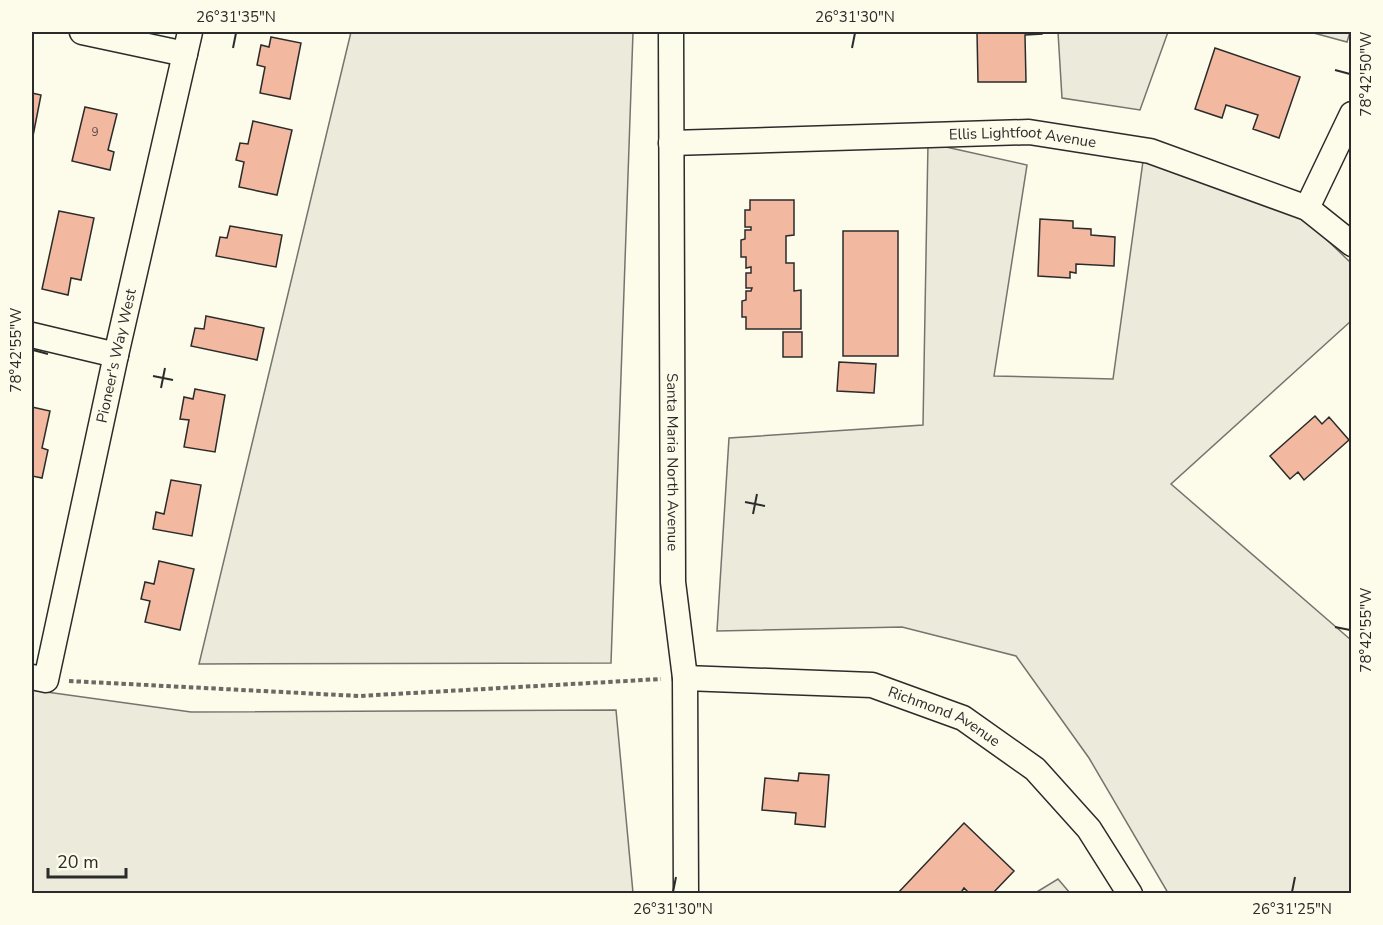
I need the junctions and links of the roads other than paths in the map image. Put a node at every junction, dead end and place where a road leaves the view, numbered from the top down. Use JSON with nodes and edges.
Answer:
{"nodes":[{"id":1,"x":82,"y":32,"type":"edge"},
{"id":2,"x":671,"y":32,"type":"edge"},
{"id":3,"x":187,"y":43,"type":"edge"},
{"id":4,"x":1352,"y":114,"type":"edge"},
{"id":5,"x":671,"y":143,"type":"junction"},
{"id":6,"x":1307,"y":208,"type":"junction"},
{"id":7,"x":1352,"y":244,"type":"edge"},
{"id":8,"x":32,"y":335,"type":"edge"},
{"id":9,"x":116,"y":355,"type":"junction"},
{"id":10,"x":39,"y":678,"type":"edge"},
{"id":11,"x":685,"y":678,"type":"junction"},
{"id":12,"x":686,"y":894,"type":"edge"},
{"id":13,"x":1130,"y":894,"type":"edge"}],
"edges":[{"from":1,"to":3,"type":"street"},
{"from":2,"to":5,"type":"street","name":"Santa Maria North Avenue"},
{"from":3,"to":9,"type":"street","name":"Pioneer's Way West"},
{"from":4,"to":6,"type":"street"},
{"from":5,"to":6,"type":"street","name":"Ellis Lightfoot Avenue"},
{"from":5,"to":11,"type":"street","name":"Santa Maria North Avenue"},
{"from":6,"to":7,"type":"street","name":"Ellis Lightfoot Avenue"},
{"from":8,"to":9,"type":"street"},
{"from":9,"to":10,"type":"street","name":"Pioneer's Way West"},
{"from":11,"to":12,"type":"street","name":"Santa Maria North Avenue"},
{"from":11,"to":13,"type":"street","name":"Richmond Avenue"}]}
